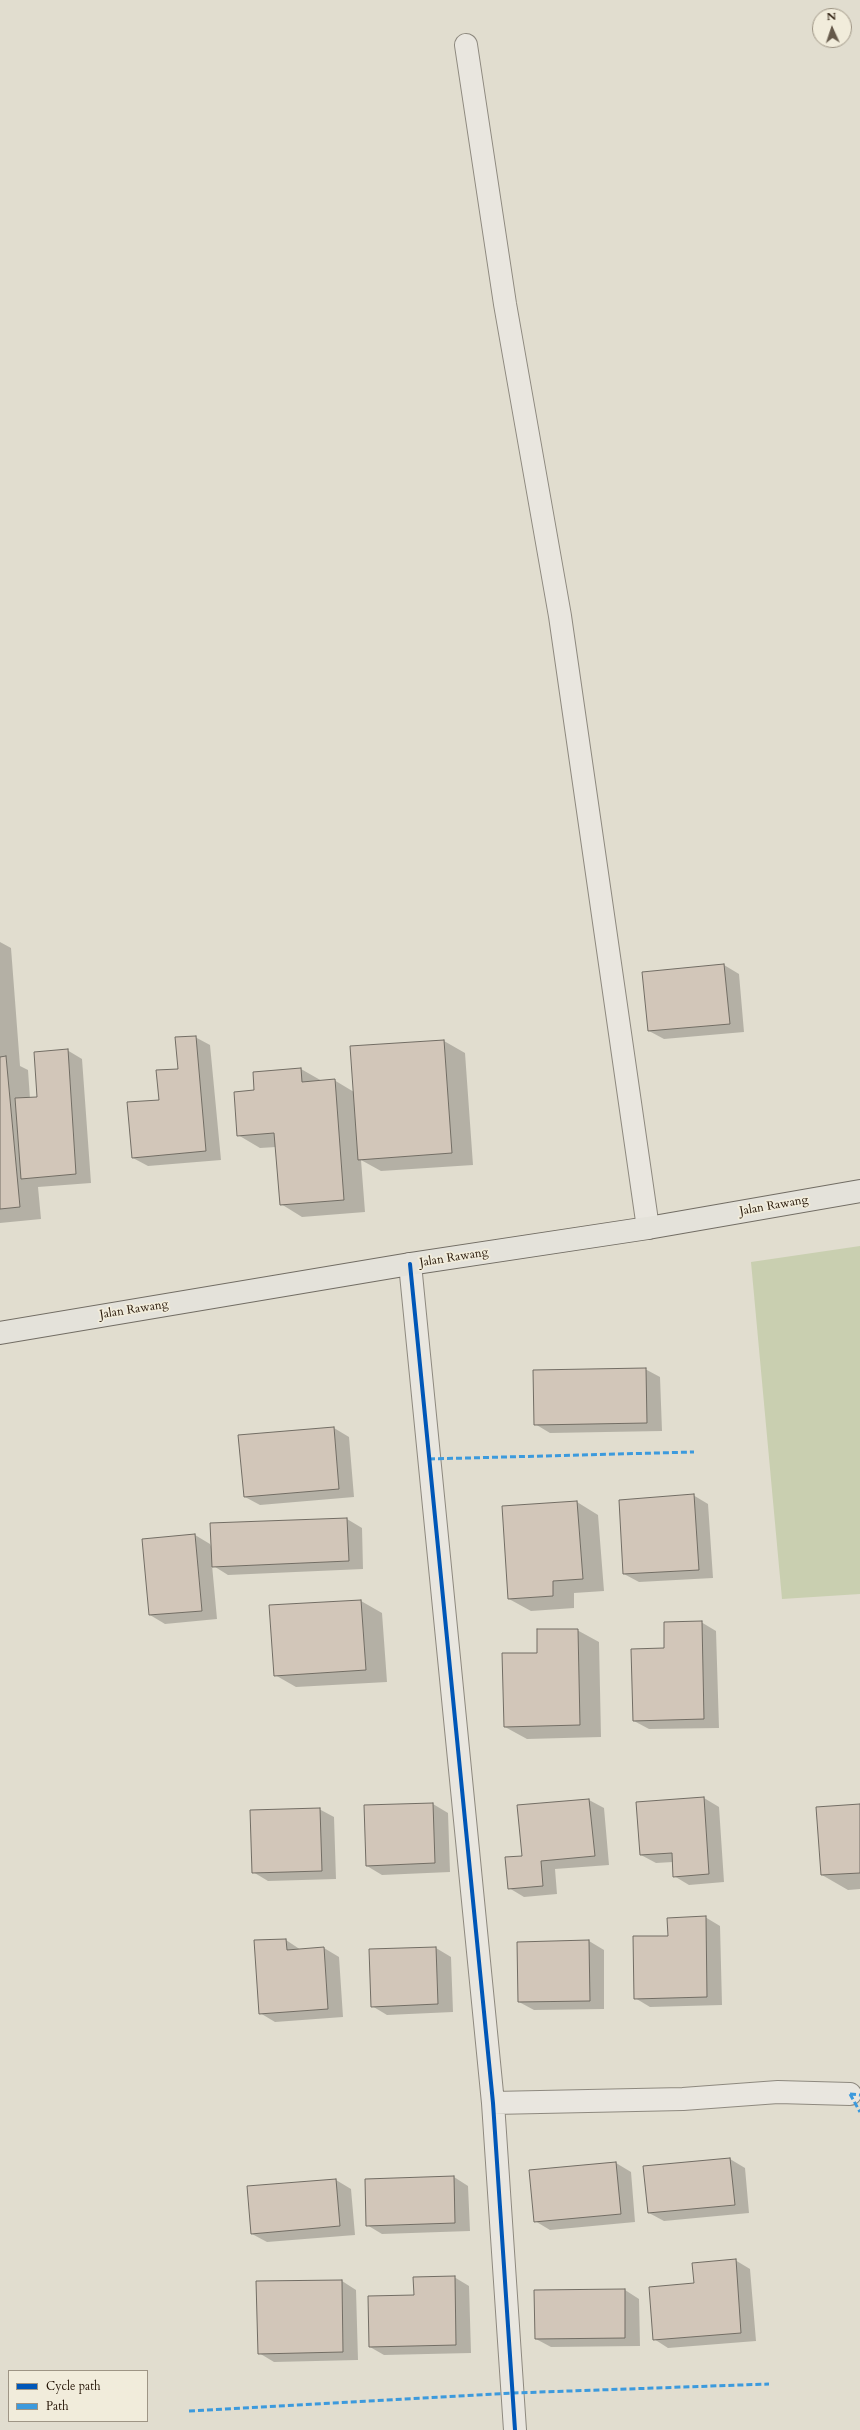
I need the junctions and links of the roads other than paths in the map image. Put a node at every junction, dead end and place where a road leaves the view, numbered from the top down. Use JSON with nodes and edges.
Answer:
{"nodes":[{"id":1,"x":466,"y":44,"type":"dead end"},
{"id":2,"x":860,"y":1191,"type":"edge"},
{"id":3,"x":648,"y":1228,"type":"junction"},
{"id":4,"x":410,"y":1264,"type":"junction"},
{"id":5,"x":0,"y":1333,"type":"edge"},
{"id":6,"x":850,"y":2094,"type":"dead end"},
{"id":7,"x":493,"y":2103,"type":"junction"},
{"id":8,"x":515,"y":2430,"type":"edge"}],
"edges":[{"from":1,"to":3,"type":"street"},
{"from":2,"to":3,"type":"main road","name":"Jalan Rawang"},
{"from":3,"to":4,"type":"main road","name":"Jalan Rawang"},
{"from":4,"to":5,"type":"main road","name":"Jalan Rawang"},
{"from":4,"to":7,"type":"street"},
{"from":6,"to":7,"type":"street"},
{"from":7,"to":8,"type":"street"}]}
